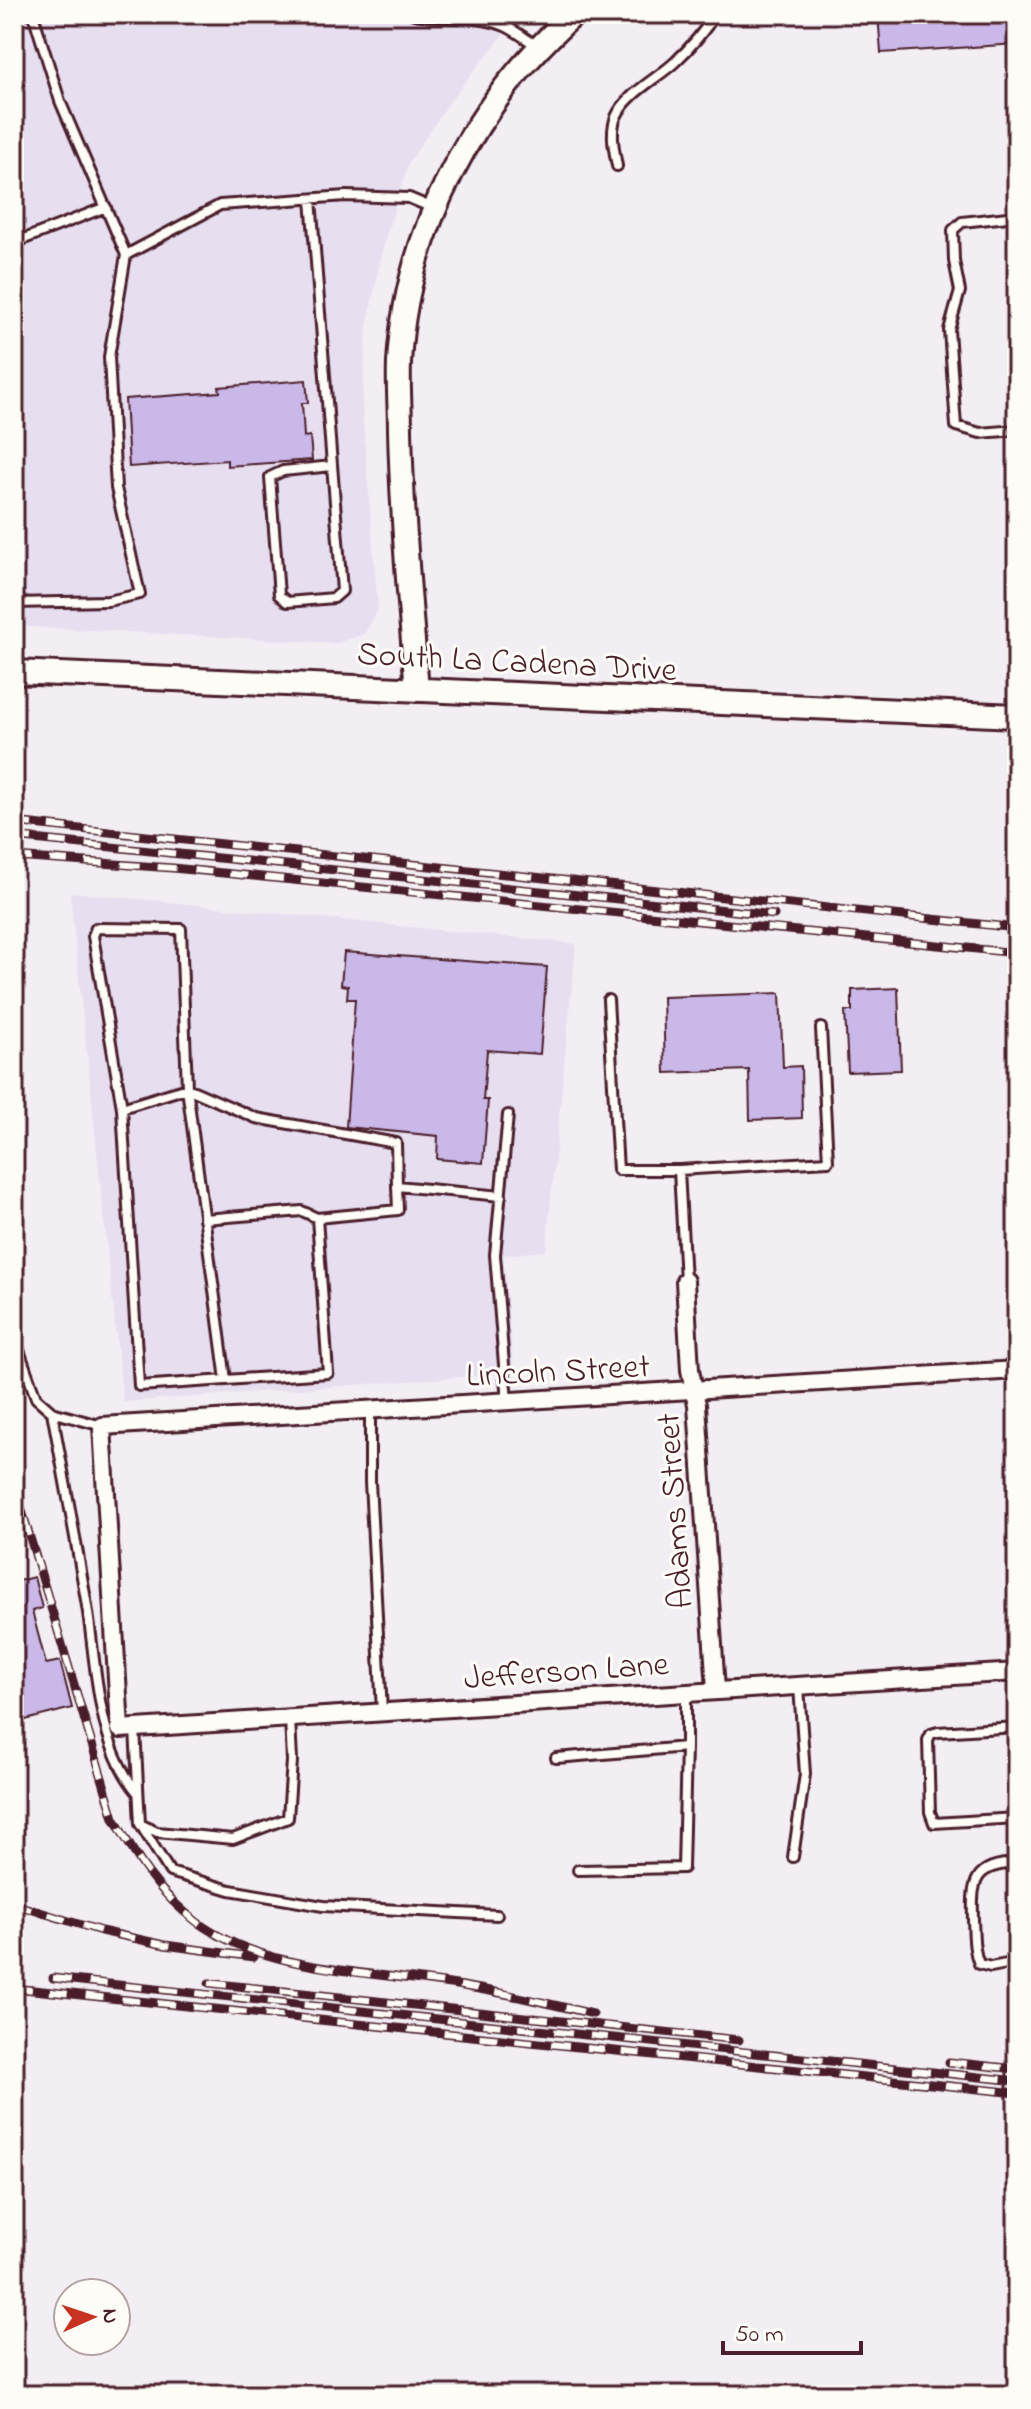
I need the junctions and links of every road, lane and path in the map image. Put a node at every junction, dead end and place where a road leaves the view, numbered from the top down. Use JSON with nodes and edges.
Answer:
{"nodes":[{"id":1,"x":33,"y":14,"type":"edge"},
{"id":2,"x":414,"y":14,"type":"edge"},
{"id":3,"x":574,"y":14,"type":"edge"},
{"id":4,"x":715,"y":14,"type":"edge"},
{"id":5,"x":538,"y":47,"type":"junction"},
{"id":6,"x":617,"y":166,"type":"dead end"},
{"id":7,"x":311,"y":199,"type":"junction"},
{"id":8,"x":106,"y":207,"type":"junction"},
{"id":9,"x":435,"y":210,"type":"junction"},
{"id":10,"x":1017,"y":216,"type":"edge"},
{"id":11,"x":14,"y":243,"type":"edge"},
{"id":12,"x":126,"y":255,"type":"junction"},
{"id":13,"x":1017,"y":430,"type":"edge"},
{"id":14,"x":332,"y":466,"type":"junction"},
{"id":15,"x":14,"y":603,"type":"edge"},
{"id":16,"x":14,"y":672,"type":"edge"},
{"id":17,"x":417,"y":690,"type":"junction"},
{"id":18,"x":1017,"y":716,"type":"edge"},
{"id":19,"x":608,"y":1000,"type":"dead end"},
{"id":20,"x":821,"y":1028,"type":"dead end"},
{"id":21,"x":187,"y":1088,"type":"junction"},
{"id":22,"x":122,"y":1108,"type":"junction"},
{"id":23,"x":508,"y":1115,"type":"dead end"},
{"id":24,"x":679,"y":1170,"type":"junction"},
{"id":25,"x":397,"y":1186,"type":"junction"},
{"id":26,"x":501,"y":1196,"type":"junction"},
{"id":27,"x":317,"y":1218,"type":"junction"},
{"id":28,"x":204,"y":1219,"type":"junction"},
{"id":29,"x":685,"y":1281,"type":"joint"},
{"id":30,"x":14,"y":1336,"type":"edge"},
{"id":31,"x":1017,"y":1370,"type":"edge"},
{"id":32,"x":226,"y":1380,"type":"junction"},
{"id":33,"x":695,"y":1391,"type":"junction"},
{"id":34,"x":507,"y":1402,"type":"junction"},
{"id":35,"x":370,"y":1410,"type":"junction"},
{"id":36,"x":52,"y":1412,"type":"junction"},
{"id":37,"x":102,"y":1426,"type":"junction"},
{"id":38,"x":1017,"y":1672,"type":"edge"},
{"id":39,"x":799,"y":1685,"type":"junction"},
{"id":40,"x":716,"y":1690,"type":"junction"},
{"id":41,"x":686,"y":1692,"type":"junction"},
{"id":42,"x":382,"y":1712,"type":"junction"},
{"id":43,"x":290,"y":1717,"type":"junction"},
{"id":44,"x":1017,"y":1727,"type":"edge"},
{"id":45,"x":128,"y":1728,"type":"junction"},
{"id":46,"x":686,"y":1747,"type":"junction"},
{"id":47,"x":556,"y":1758,"type":"dead end"},
{"id":48,"x":138,"y":1793,"type":"junction"},
{"id":49,"x":1017,"y":1818,"type":"edge"},
{"id":50,"x":140,"y":1824,"type":"junction"},
{"id":51,"x":793,"y":1857,"type":"dead end"},
{"id":52,"x":1017,"y":1863,"type":"edge"},
{"id":53,"x":578,"y":1870,"type":"dead end"},
{"id":54,"x":497,"y":1915,"type":"dead end"},
{"id":55,"x":1017,"y":1962,"type":"edge"}],
"edges":[{"from":1,"to":8,"type":"lane"},
{"from":2,"to":5,"type":"lane"},
{"from":3,"to":5,"type":"main road"},
{"from":4,"to":6,"type":"lane"},
{"from":5,"to":9,"type":"main road"},
{"from":7,"to":9,"type":"lane"},
{"from":7,"to":12,"type":"lane"},
{"from":7,"to":14,"type":"lane"},
{"from":8,"to":11,"type":"lane"},
{"from":8,"to":12,"type":"lane"},
{"from":9,"to":17,"type":"main road"},
{"from":10,"to":13,"type":"lane"},
{"from":12,"to":15,"type":"lane"},
{"from":14,"to":14,"type":"lane"},
{"from":16,"to":17,"type":"main road","name":"South La Cadena Drive"},
{"from":17,"to":18,"type":"main road","name":"South La Cadena Drive"},
{"from":19,"to":24,"type":"lane"},
{"from":20,"to":24,"type":"lane"},
{"from":21,"to":22,"type":"lane"},
{"from":21,"to":22,"type":"lane"},
{"from":21,"to":25,"type":"lane"},
{"from":21,"to":28,"type":"lane"},
{"from":22,"to":32,"type":"lane"},
{"from":23,"to":26,"type":"lane"},
{"from":24,"to":29,"type":"lane"},
{"from":25,"to":26,"type":"lane"},
{"from":25,"to":27,"type":"lane"},
{"from":26,"to":34,"type":"lane"},
{"from":27,"to":28,"type":"lane"},
{"from":27,"to":32,"type":"lane"},
{"from":28,"to":32,"type":"lane"},
{"from":29,"to":33,"type":"street","name":"Adams Street"},
{"from":30,"to":36,"type":"lane"},
{"from":31,"to":33,"type":"street","name":"Lincoln Street"},
{"from":33,"to":34,"type":"street","name":"Lincoln Street"},
{"from":33,"to":40,"type":"street","name":"Adams Street"},
{"from":34,"to":35,"type":"street","name":"Lincoln Street"},
{"from":35,"to":37,"type":"street","name":"Lincoln Street"},
{"from":35,"to":42,"type":"lane"},
{"from":36,"to":37,"type":"lane"},
{"from":36,"to":48,"type":"lane"},
{"from":37,"to":45,"type":"street"},
{"from":38,"to":39,"type":"street","name":"Jefferson Lane"},
{"from":39,"to":40,"type":"street","name":"Jefferson Lane"},
{"from":39,"to":51,"type":"lane"},
{"from":40,"to":41,"type":"street","name":"Jefferson Lane"},
{"from":41,"to":42,"type":"street","name":"Jefferson Lane"},
{"from":41,"to":46,"type":"lane"},
{"from":42,"to":43,"type":"street","name":"Jefferson Lane"},
{"from":43,"to":45,"type":"street","name":"Jefferson Lane"},
{"from":43,"to":50,"type":"lane"},
{"from":44,"to":49,"type":"lane"},
{"from":45,"to":48,"type":"lane"},
{"from":46,"to":47,"type":"lane"},
{"from":46,"to":53,"type":"lane"},
{"from":48,"to":50,"type":"lane"},
{"from":50,"to":54,"type":"lane"},
{"from":52,"to":55,"type":"lane"}]}
